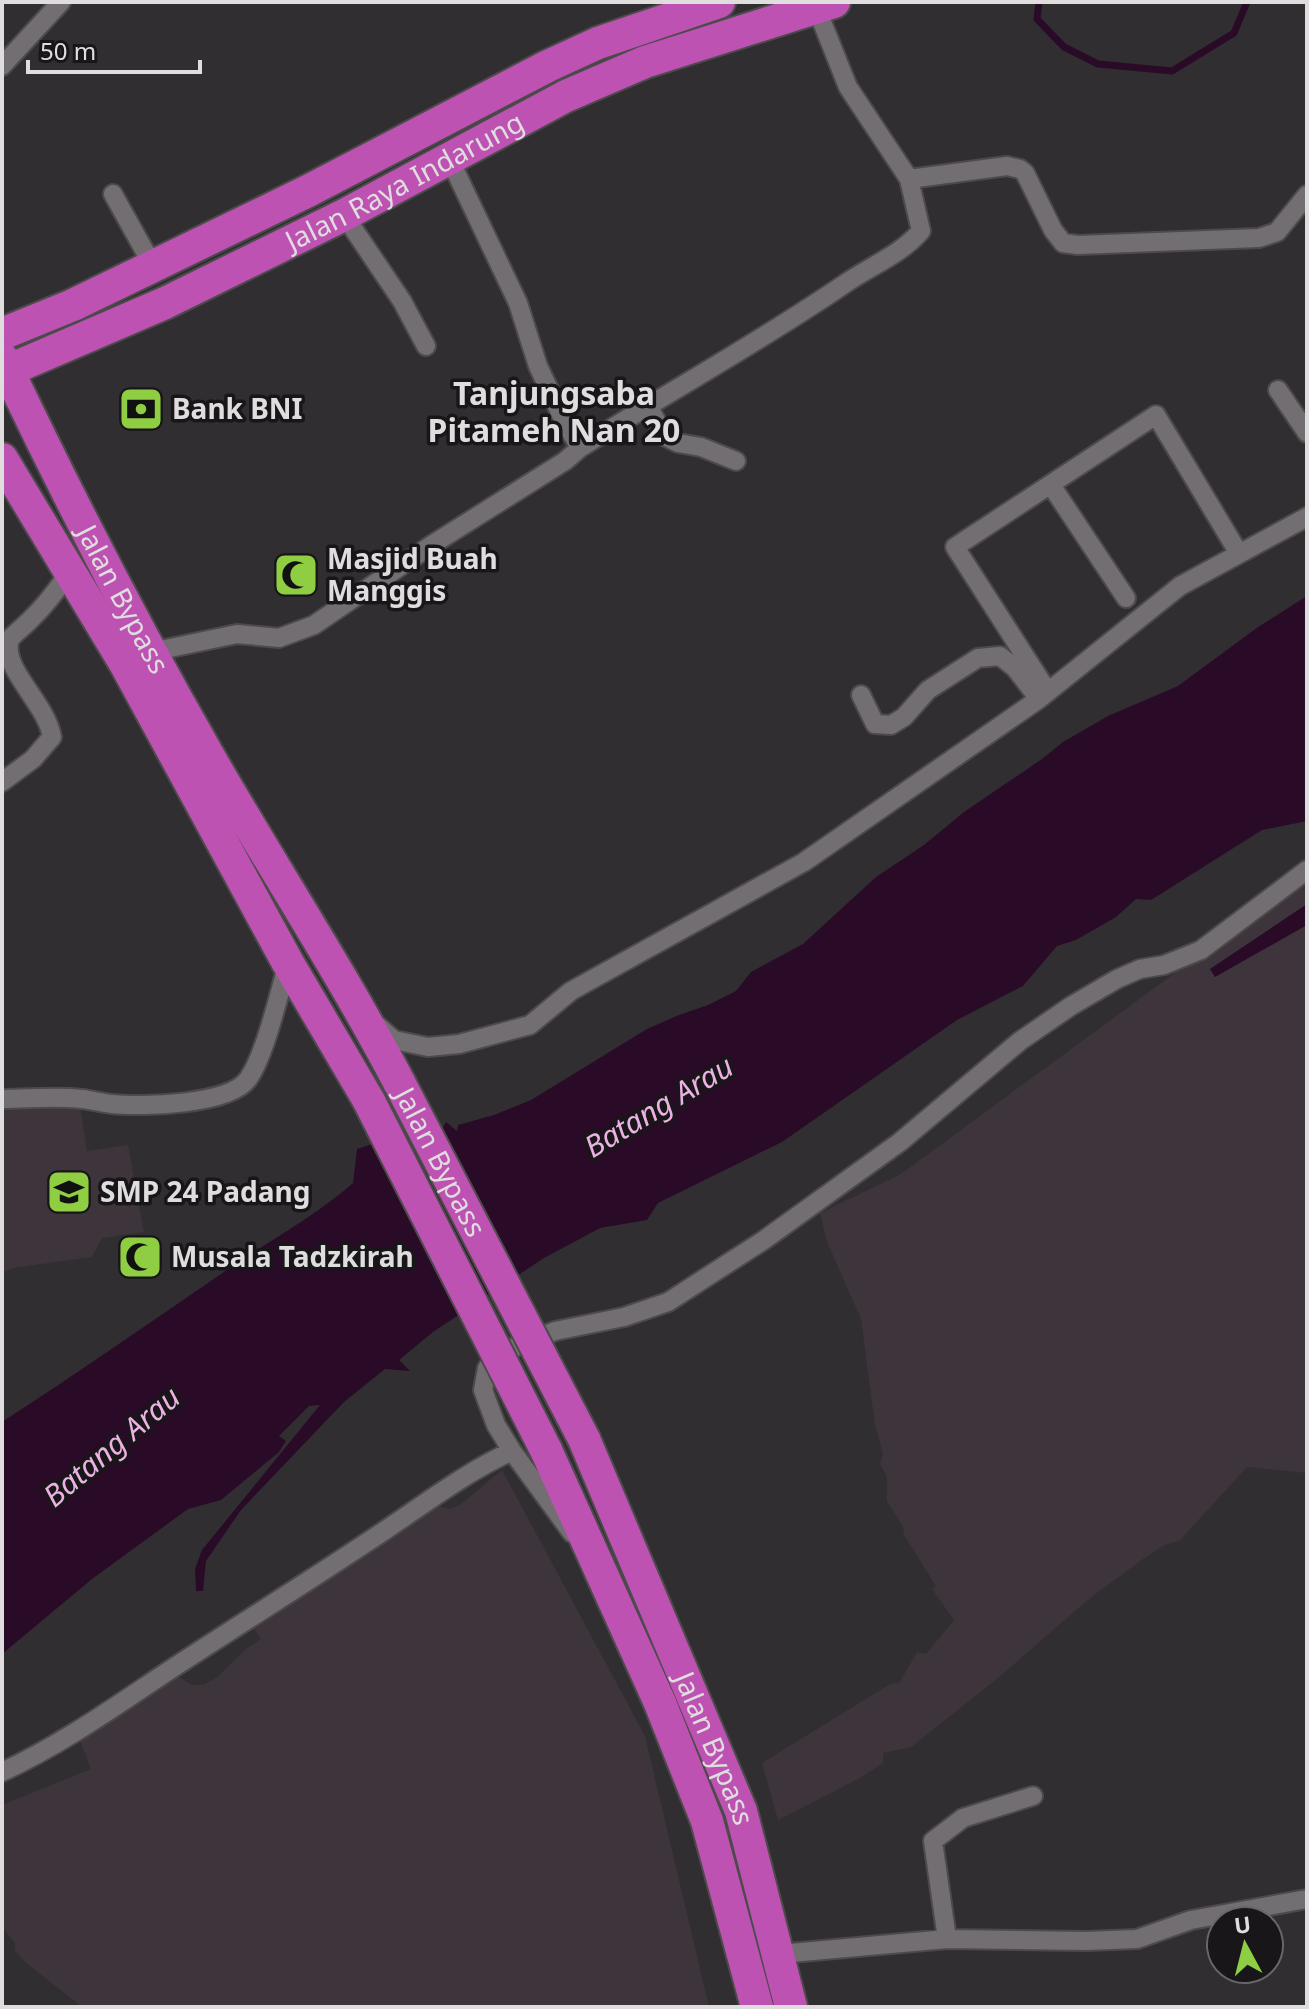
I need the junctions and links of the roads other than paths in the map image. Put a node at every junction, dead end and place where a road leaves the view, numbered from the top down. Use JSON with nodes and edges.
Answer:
{"nodes":[{"id":1,"x":61,"y":2,"type":"edge"},
{"id":2,"x":719,"y":2,"type":"edge"},
{"id":3,"x":821,"y":4,"type":"edge"},
{"id":4,"x":2,"y":66,"type":"edge"},
{"id":5,"x":450,"y":160,"type":"junction"},
{"id":6,"x":909,"y":179,"type":"junction"},
{"id":7,"x":113,"y":194,"type":"dead end"},
{"id":8,"x":1307,"y":195,"type":"edge"},
{"id":9,"x":344,"y":215,"type":"junction"},
{"id":10,"x":153,"y":266,"type":"junction"},
{"id":11,"x":2,"y":334,"type":"edge"},
{"id":12,"x":426,"y":346,"type":"dead end"},
{"id":13,"x":4,"y":367,"type":"edge"},
{"id":14,"x":1278,"y":390,"type":"dead end"},
{"id":15,"x":648,"y":405,"type":"junction"},
{"id":16,"x":1307,"y":433,"type":"edge"},
{"id":17,"x":580,"y":448,"type":"junction"},
{"id":18,"x":2,"y":459,"type":"edge"},
{"id":19,"x":736,"y":461,"type":"dead end"},
{"id":20,"x":1051,"y":485,"type":"junction"},
{"id":21,"x":1307,"y":517,"type":"edge"},
{"id":22,"x":1238,"y":552,"type":"junction"},
{"id":23,"x":66,"y":567,"type":"junction"},
{"id":24,"x":1126,"y":598,"type":"dead end"},
{"id":25,"x":151,"y":652,"type":"junction"},
{"id":26,"x":861,"y":695,"type":"dead end"},
{"id":27,"x":1043,"y":695,"type":"junction"},
{"id":28,"x":2,"y":782,"type":"edge"},
{"id":29,"x":1307,"y":870,"type":"edge"},
{"id":30,"x":288,"y":963,"type":"junction"},
{"id":31,"x":363,"y":1014,"type":"junction"},
{"id":32,"x":2,"y":1099,"type":"edge"},
{"id":33,"x":512,"y":1451,"type":"junction"},
{"id":34,"x":601,"y":1569,"type":"junction"},
{"id":35,"x":2,"y":1772,"type":"edge"},
{"id":36,"x":1033,"y":1796,"type":"dead end"},
{"id":37,"x":1307,"y":1899,"type":"edge"},
{"id":38,"x":947,"y":1939,"type":"junction"},
{"id":39,"x":779,"y":1954,"type":"junction"},
{"id":40,"x":757,"y":2007,"type":"edge"},
{"id":41,"x":791,"y":2007,"type":"edge"}],
"edges":[{"from":1,"to":4,"type":"street"},
{"from":2,"to":10,"type":"highway","name":"Jalan Raya Indarung"},
{"from":3,"to":5,"type":"highway","name":"Jalan Raya Indarung"},
{"from":3,"to":6,"type":"street","name":"Jalan Raya Indarung"},
{"from":5,"to":9,"type":"highway","name":"Jalan Raya Indarung"},
{"from":5,"to":17,"type":"street"},
{"from":6,"to":8,"type":"street"},
{"from":6,"to":15,"type":"street"},
{"from":7,"to":10,"type":"street"},
{"from":9,"to":12,"type":"street"},
{"from":9,"to":13,"type":"highway","name":"Jalan Raya Indarung"},
{"from":10,"to":11,"type":"highway","name":"Jalan Raya Indarung"},
{"from":13,"to":25,"type":"highway","name":"Jalan Bypass"},
{"from":14,"to":16,"type":"street"},
{"from":15,"to":17,"type":"street"},
{"from":15,"to":19,"type":"street"},
{"from":17,"to":25,"type":"street"},
{"from":18,"to":23,"type":"highway","name":"Jalan Bypass"},
{"from":20,"to":22,"type":"street"},
{"from":20,"to":24,"type":"street"},
{"from":20,"to":27,"type":"street"},
{"from":21,"to":22,"type":"street"},
{"from":22,"to":27,"type":"street"},
{"from":23,"to":28,"type":"street"},
{"from":23,"to":30,"type":"highway","name":"Jalan Bypass"},
{"from":25,"to":31,"type":"highway","name":"Jalan Bypass"},
{"from":26,"to":27,"type":"street"},
{"from":27,"to":31,"type":"street"},
{"from":29,"to":33,"type":"street"},
{"from":30,"to":32,"type":"street"},
{"from":30,"to":34,"type":"highway","name":"Jalan Bypass","bridge":true},
{"from":31,"to":39,"type":"highway","name":"Jalan Bypass","bridge":true},
{"from":33,"to":34,"type":"street"},
{"from":33,"to":35,"type":"street"},
{"from":34,"to":40,"type":"highway","name":"Jalan Bypass"},
{"from":36,"to":38,"type":"street"},
{"from":37,"to":38,"type":"street"},
{"from":38,"to":39,"type":"street"},
{"from":39,"to":41,"type":"highway","name":"Jalan Bypass"}]}
